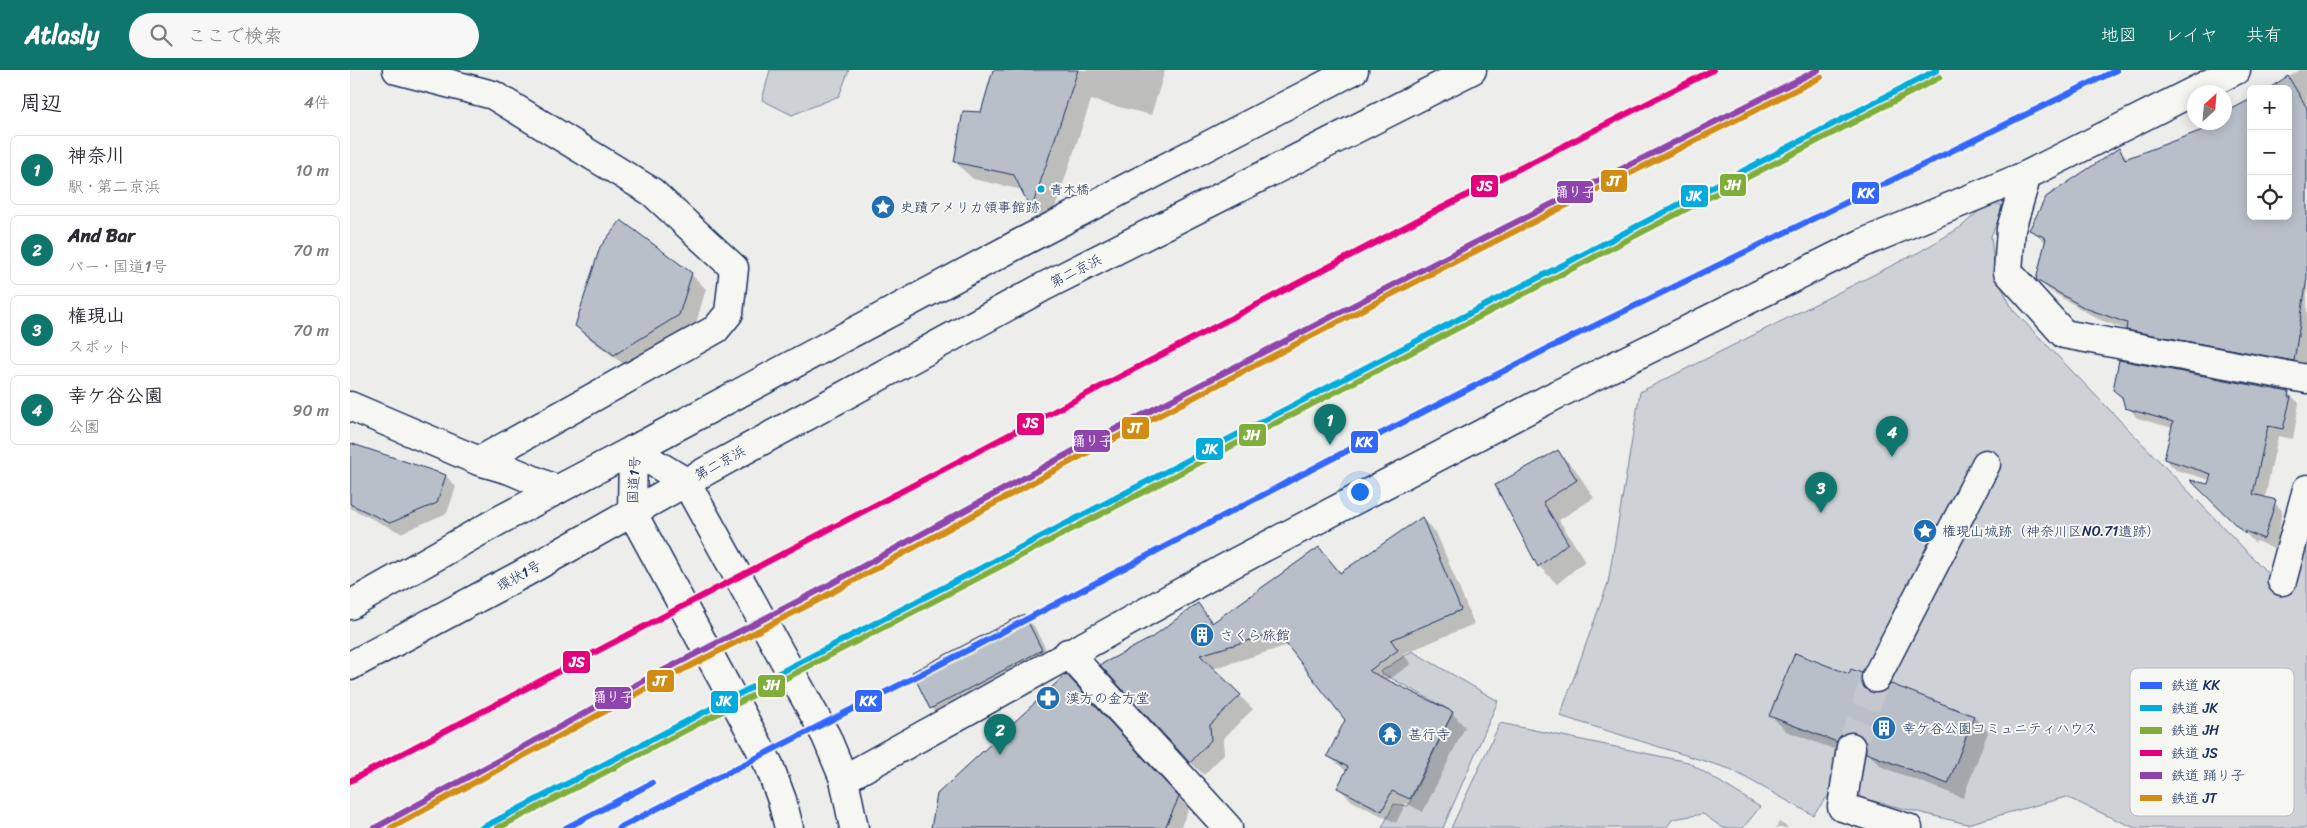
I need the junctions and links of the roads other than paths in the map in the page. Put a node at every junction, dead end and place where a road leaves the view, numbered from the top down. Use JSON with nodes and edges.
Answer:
{"nodes":[{"id":1,"x":397,"y":70,"type":"edge"},
{"id":2,"x":1354,"y":70,"type":"edge"},
{"id":3,"x":1472,"y":70,"type":"edge"},
{"id":4,"x":2236,"y":70,"type":"edge"},
{"id":5,"x":2027,"y":175,"type":"junction"},
{"id":6,"x":2307,"y":379,"type":"edge"},
{"id":7,"x":350,"y":406,"type":"edge"},
{"id":8,"x":633,"y":450,"type":"junction"},
{"id":9,"x":479,"y":461,"type":"junction"},
{"id":10,"x":1986,"y":464,"type":"dead end"},
{"id":11,"x":686,"y":482,"type":"junction"},
{"id":12,"x":2307,"y":489,"type":"edge"},
{"id":13,"x":557,"y":490,"type":"junction"},
{"id":14,"x":632,"y":512,"type":"junction"},
{"id":15,"x":2282,"y":580,"type":"dead end"},
{"id":16,"x":350,"y":605,"type":"edge"},
{"id":17,"x":1068,"y":654,"type":"junction"},
{"id":18,"x":350,"y":666,"type":"edge"},
{"id":19,"x":1876,"y":678,"type":"tunnel mouth"},
{"id":20,"x":1851,"y":747,"type":"tunnel mouth"},
{"id":21,"x":844,"y":779,"type":"junction"},
{"id":22,"x":788,"y":828,"type":"edge"},
{"id":23,"x":854,"y":828,"type":"edge"},
{"id":24,"x":1228,"y":828,"type":"edge"},
{"id":25,"x":1908,"y":828,"type":"edge"}],
"edges":[{"from":1,"to":9,"type":"main road"},
{"from":2,"to":8,"type":"main road"},
{"from":3,"to":11,"type":"main road","name":"第二京浜"},
{"from":4,"to":5,"type":"main road"},
{"from":5,"to":6,"type":"main road"},
{"from":5,"to":17,"type":"main road"},
{"from":7,"to":9,"type":"main road"},
{"from":8,"to":11,"type":"main road","name":"国道1号"},
{"from":8,"to":13,"type":"main road"},
{"from":8,"to":14,"type":"main road","name":"国道1号"},
{"from":9,"to":13,"type":"main road"},
{"from":10,"to":19,"type":"main road"},
{"from":11,"to":14,"type":"main road","name":"環状1号"},
{"from":11,"to":21,"type":"main road"},
{"from":12,"to":15,"type":"main road"},
{"from":13,"to":16,"type":"main road"},
{"from":14,"to":18,"type":"main road","name":"環状1号"},
{"from":14,"to":22,"type":"main road","name":"国道1号"},
{"from":17,"to":21,"type":"main road"},
{"from":17,"to":24,"type":"main road"},
{"from":20,"to":25,"type":"main road"},
{"from":21,"to":23,"type":"main road"}]}
